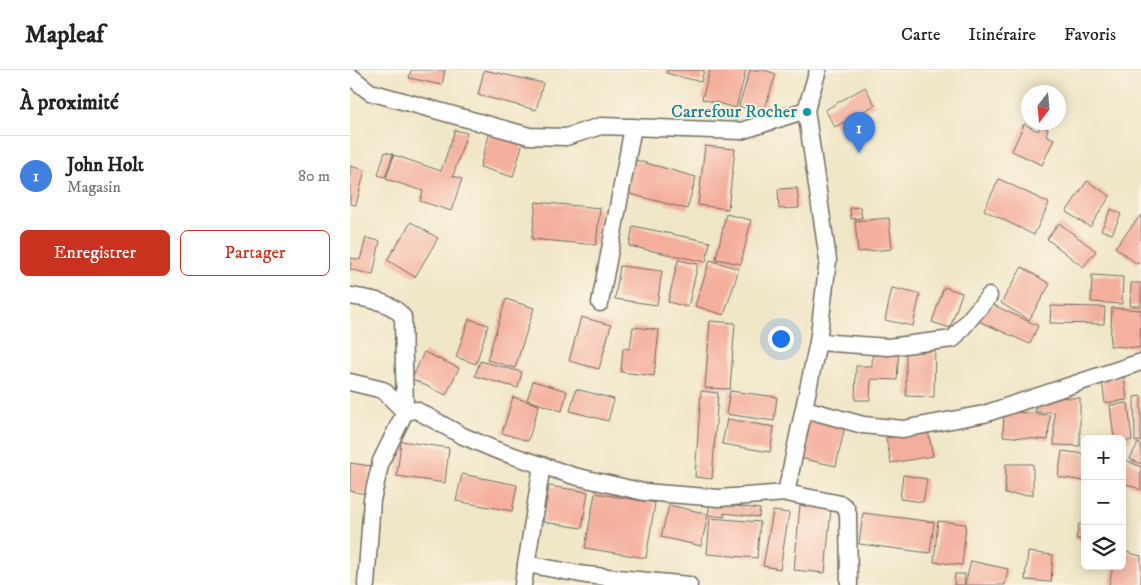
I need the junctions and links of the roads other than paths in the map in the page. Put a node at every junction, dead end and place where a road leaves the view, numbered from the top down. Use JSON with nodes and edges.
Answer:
{"nodes":[{"id":1,"x":352,"y":70,"type":"edge"},
{"id":2,"x":818,"y":70,"type":"edge"},
{"id":3,"x":350,"y":76,"type":"edge"},
{"id":4,"x":806,"y":110,"type":"junction"},
{"id":5,"x":633,"y":127,"type":"junction"},
{"id":6,"x":350,"y":296,"type":"edge"},
{"id":7,"x":989,"y":296,"type":"dead end"},
{"id":8,"x":600,"y":303,"type":"dead end"},
{"id":9,"x":818,"y":342,"type":"junction"},
{"id":10,"x":1141,"y":362,"type":"edge"},
{"id":11,"x":350,"y":382,"type":"edge"},
{"id":12,"x":805,"y":409,"type":"junction"},
{"id":13,"x":405,"y":412,"type":"junction"},
{"id":14,"x":542,"y":465,"type":"junction"},
{"id":15,"x":786,"y":493,"type":"junction"},
{"id":16,"x":526,"y":564,"type":"junction"},
{"id":17,"x":366,"y":585,"type":"edge"},
{"id":18,"x":523,"y":585,"type":"edge"},
{"id":19,"x":684,"y":585,"type":"edge"},
{"id":20,"x":849,"y":585,"type":"edge"}],
"edges":[{"from":1,"to":3,"type":"street"},
{"from":2,"to":4,"type":"street"},
{"from":3,"to":5,"type":"street"},
{"from":4,"to":5,"type":"street"},
{"from":4,"to":9,"type":"street"},
{"from":5,"to":8,"type":"street"},
{"from":6,"to":13,"type":"street"},
{"from":7,"to":9,"type":"street"},
{"from":9,"to":12,"type":"street"},
{"from":10,"to":12,"type":"street"},
{"from":11,"to":13,"type":"street"},
{"from":12,"to":15,"type":"street"},
{"from":13,"to":14,"type":"street"},
{"from":13,"to":17,"type":"street"},
{"from":14,"to":15,"type":"street"},
{"from":14,"to":16,"type":"street"},
{"from":15,"to":20,"type":"street"},
{"from":16,"to":18,"type":"street"},
{"from":16,"to":19,"type":"street"}]}
